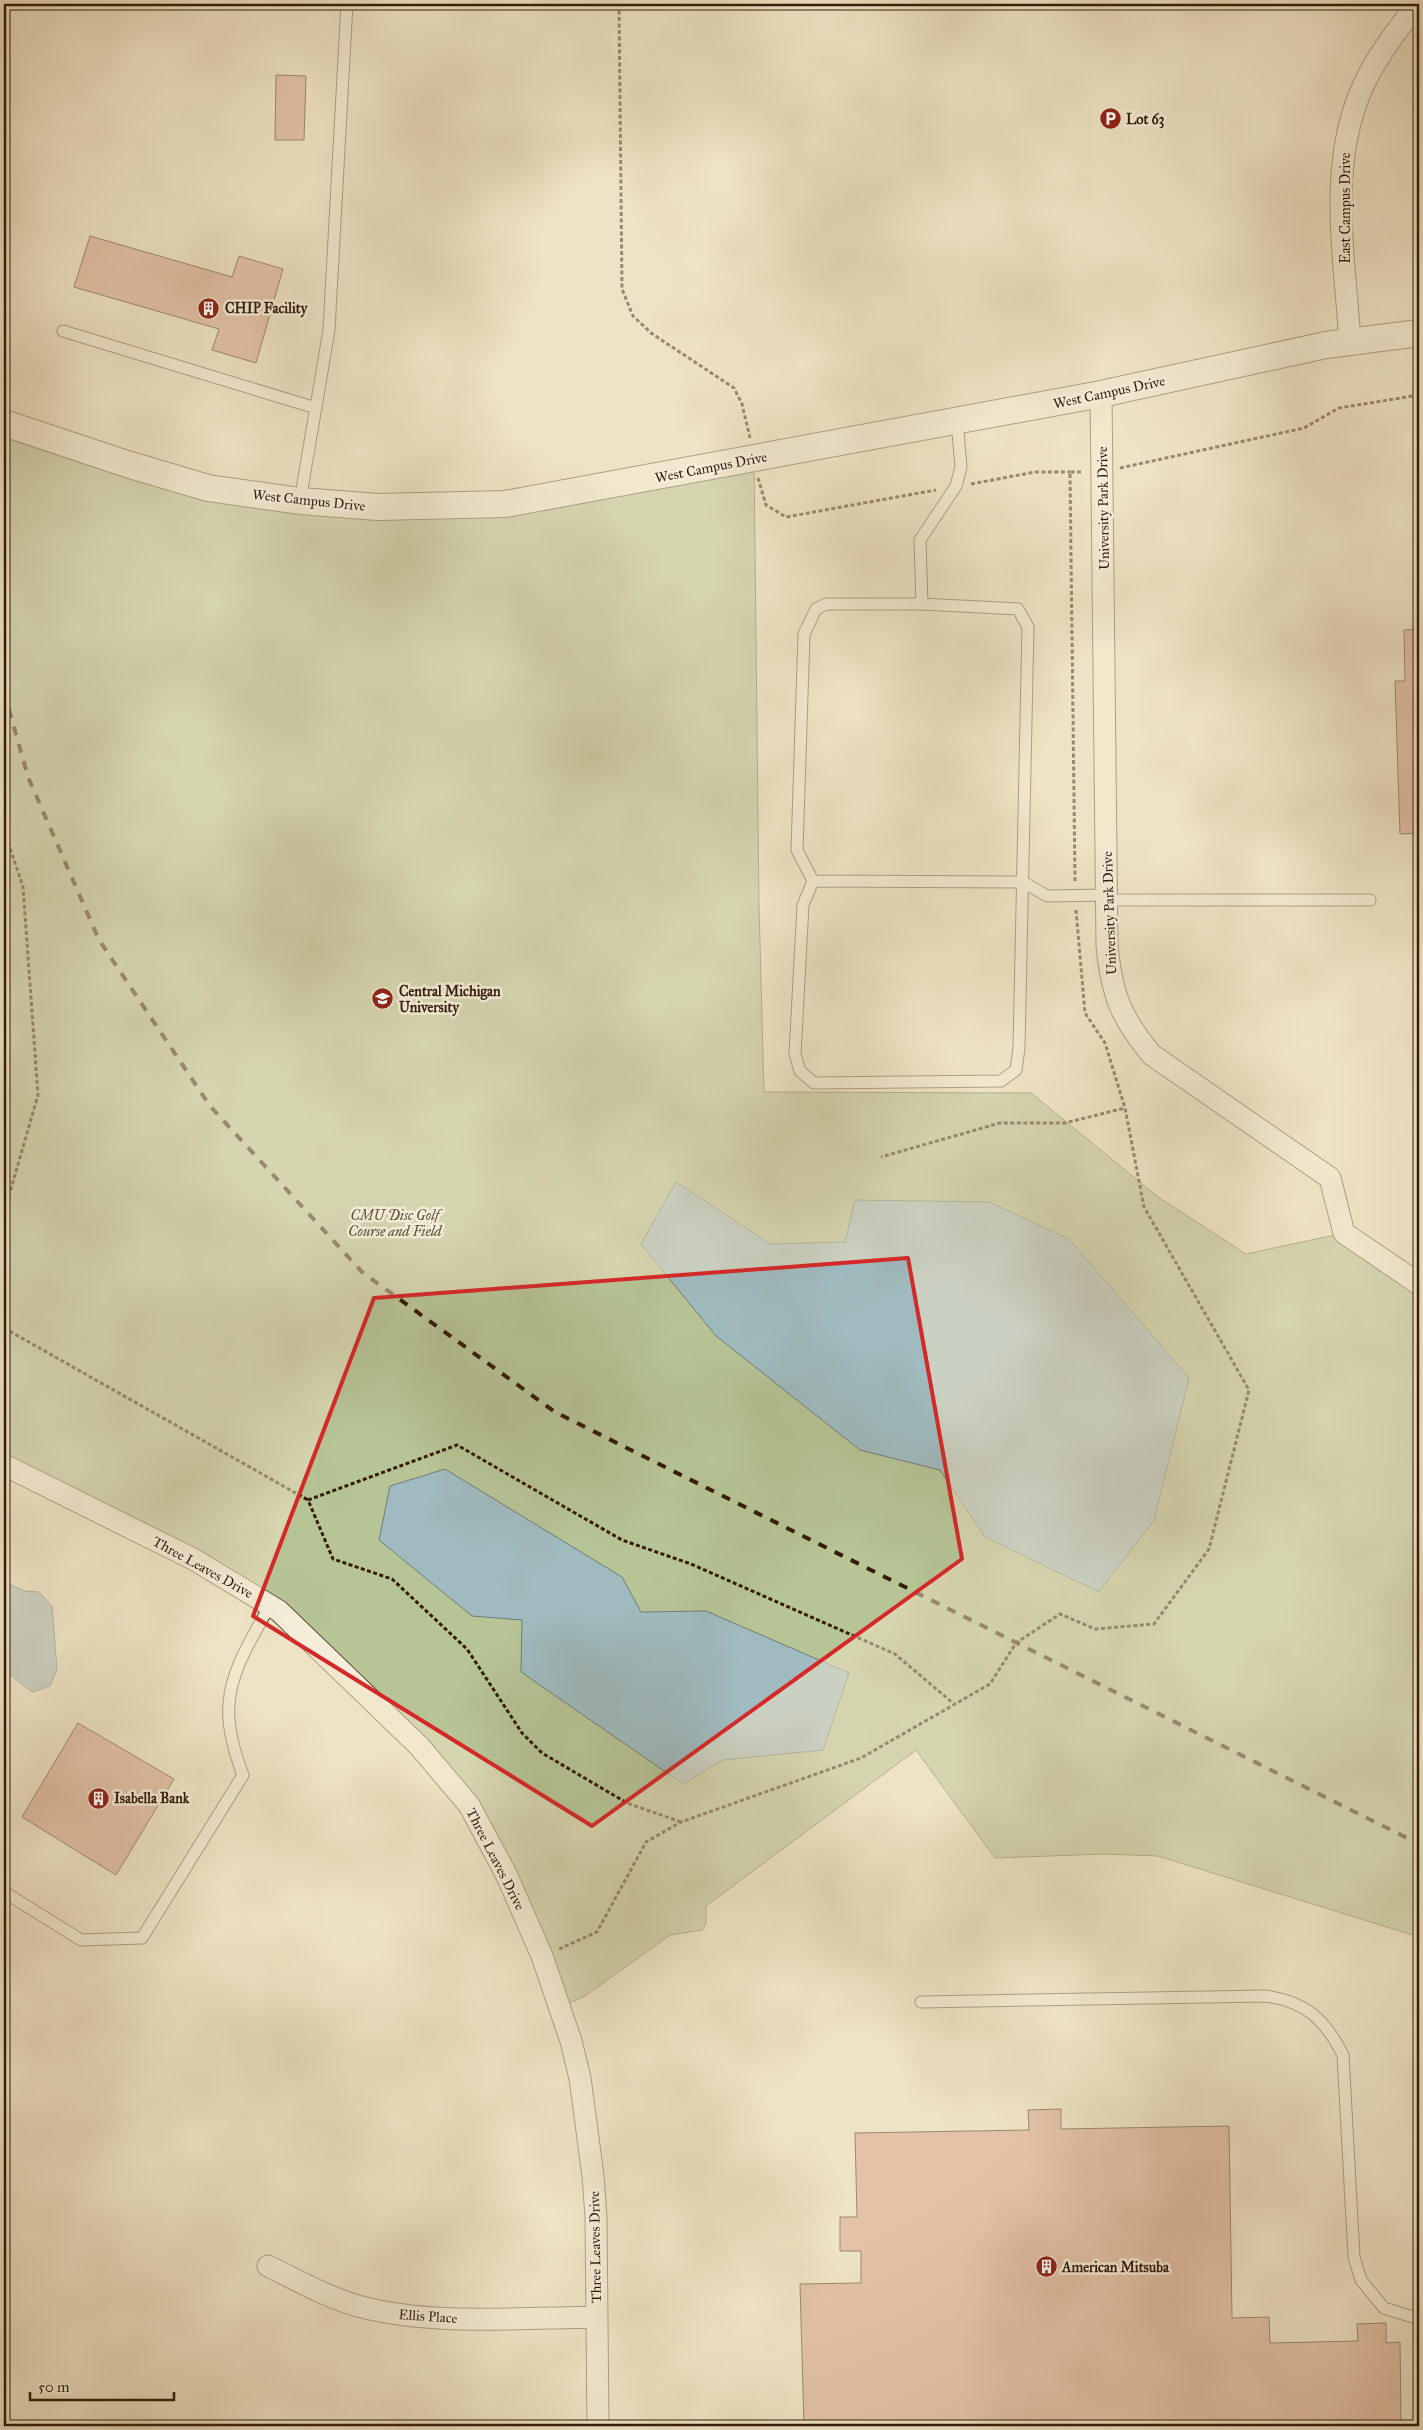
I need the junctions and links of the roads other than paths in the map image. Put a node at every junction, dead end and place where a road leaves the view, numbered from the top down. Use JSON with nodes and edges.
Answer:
{"nodes":[{"id":1,"x":347,"y":4,"type":"edge"},
{"id":2,"x":1418,"y":4,"type":"edge"},
{"id":3,"x":63,"y":331,"type":"dead end"},
{"id":4,"x":1419,"y":333,"type":"edge"},
{"id":5,"x":1350,"y":342,"type":"junction"},
{"id":6,"x":1101,"y":394,"type":"junction"},
{"id":7,"x":316,"y":408,"type":"junction"},
{"id":8,"x":957,"y":421,"type":"junction"},
{"id":9,"x":4,"y":423,"type":"edge"},
{"id":10,"x":300,"y":501,"type":"junction"},
{"id":11,"x":922,"y":604,"type":"junction"},
{"id":12,"x":814,"y":881,"type":"junction"},
{"id":13,"x":1023,"y":882,"type":"junction"},
{"id":14,"x":1107,"y":897,"type":"junction"},
{"id":15,"x":1370,"y":900,"type":"dead end"},
{"id":16,"x":1419,"y":1284,"type":"edge"},
{"id":17,"x":4,"y":1465,"type":"edge"},
{"id":18,"x":270,"y":1605,"type":"junction"},
{"id":19,"x":4,"y":1892,"type":"edge"},
{"id":20,"x":921,"y":2002,"type":"dead end"},
{"id":21,"x":268,"y":2266,"type":"dead end"},
{"id":22,"x":597,"y":2317,"type":"junction"},
{"id":23,"x":1419,"y":2319,"type":"edge"},
{"id":24,"x":598,"y":2426,"type":"edge"}],
"edges":[{"from":1,"to":7,"type":"lane"},
{"from":2,"to":5,"type":"street","name":"East Campus Drive"},
{"from":3,"to":7,"type":"lane"},
{"from":4,"to":5,"type":"street","name":"West Campus Drive"},
{"from":5,"to":6,"type":"street","name":"West Campus Drive"},
{"from":6,"to":8,"type":"street","name":"West Campus Drive"},
{"from":6,"to":14,"type":"street","name":"University Park Drive"},
{"from":7,"to":10,"type":"lane"},
{"from":8,"to":10,"type":"street","name":"West Campus Drive"},
{"from":8,"to":11,"type":"lane"},
{"from":9,"to":10,"type":"street","name":"West Campus Drive"},
{"from":11,"to":12,"type":"lane"},
{"from":11,"to":13,"type":"lane"},
{"from":12,"to":13,"type":"lane"},
{"from":12,"to":13,"type":"lane"},
{"from":13,"to":14,"type":"lane"},
{"from":14,"to":15,"type":"lane"},
{"from":14,"to":16,"type":"street","name":"University Park Drive"},
{"from":17,"to":18,"type":"street","name":"Three Leaves Drive"},
{"from":18,"to":19,"type":"lane"},
{"from":18,"to":22,"type":"street","name":"Three Leaves Drive"},
{"from":20,"to":23,"type":"lane"},
{"from":21,"to":22,"type":"street","name":"Ellis Place"},
{"from":22,"to":24,"type":"street","name":"Three Leaves Drive"}]}
